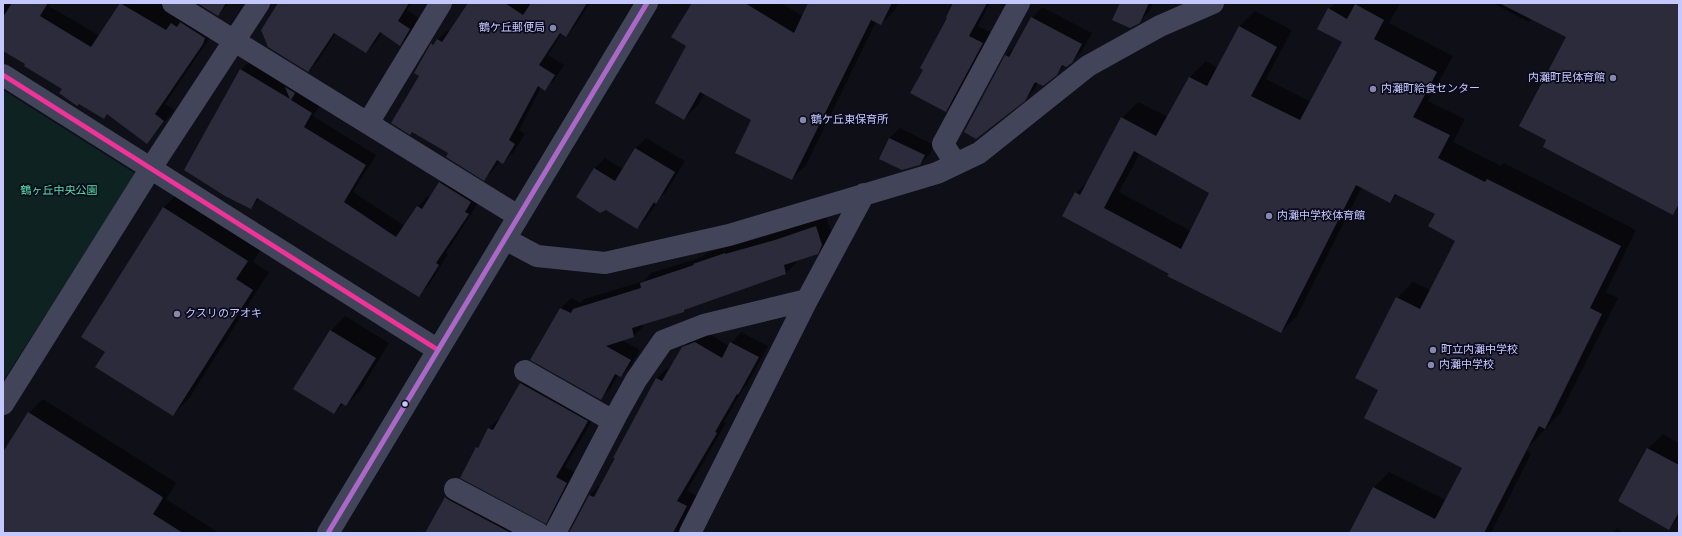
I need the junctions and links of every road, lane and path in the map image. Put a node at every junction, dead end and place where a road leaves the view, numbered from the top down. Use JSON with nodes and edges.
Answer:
{"nodes":[{"id":1,"x":173,"y":3,"type":"edge"},
{"id":2,"x":259,"y":3,"type":"edge"},
{"id":3,"x":441,"y":3,"type":"edge"},
{"id":4,"x":647,"y":3,"type":"edge"},
{"id":5,"x":1019,"y":3,"type":"edge"},
{"id":6,"x":1213,"y":3,"type":"edge"},
{"id":7,"x":234,"y":40,"type":"junction"},
{"id":8,"x":3,"y":75,"type":"edge"},
{"id":9,"x":368,"y":123,"type":"junction"},
{"id":10,"x":956,"y":164,"type":"junction"},
{"id":11,"x":151,"y":168,"type":"junction"},
{"id":12,"x":864,"y":194,"type":"junction"},
{"id":13,"x":518,"y":216,"type":"junction"},
{"id":14,"x":505,"y":239,"type":"junction"},
{"id":15,"x":807,"y":300,"type":"junction"},
{"id":16,"x":438,"y":350,"type":"junction"},
{"id":17,"x":525,"y":371,"type":"dead end"},
{"id":18,"x":3,"y":404,"type":"edge"},
{"id":19,"x":613,"y":421,"type":"junction"},
{"id":20,"x":455,"y":489,"type":"dead end"},
{"id":21,"x":328,"y":533,"type":"edge"},
{"id":22,"x":538,"y":533,"type":"edge"},
{"id":23,"x":555,"y":533,"type":"edge"},
{"id":24,"x":690,"y":533,"type":"edge"}],
"edges":[{"from":1,"to":7,"type":"street"},
{"from":2,"to":7,"type":"street"},
{"from":3,"to":9,"type":"street"},
{"from":4,"to":13,"type":"street"},
{"from":5,"to":10,"type":"street"},
{"from":6,"to":10,"type":"street"},
{"from":7,"to":9,"type":"street"},
{"from":7,"to":11,"type":"street"},
{"from":8,"to":11,"type":"street"},
{"from":9,"to":13,"type":"street"},
{"from":10,"to":12,"type":"street"},
{"from":11,"to":16,"type":"street"},
{"from":11,"to":18,"type":"street"},
{"from":12,"to":14,"type":"street"},
{"from":12,"to":15,"type":"street"},
{"from":13,"to":14,"type":"street"},
{"from":14,"to":16,"type":"street"},
{"from":15,"to":19,"type":"street"},
{"from":15,"to":24,"type":"street"},
{"from":16,"to":21,"type":"street"},
{"from":17,"to":19,"type":"street"},
{"from":19,"to":23,"type":"street"},
{"from":20,"to":22,"type":"street"}]}
